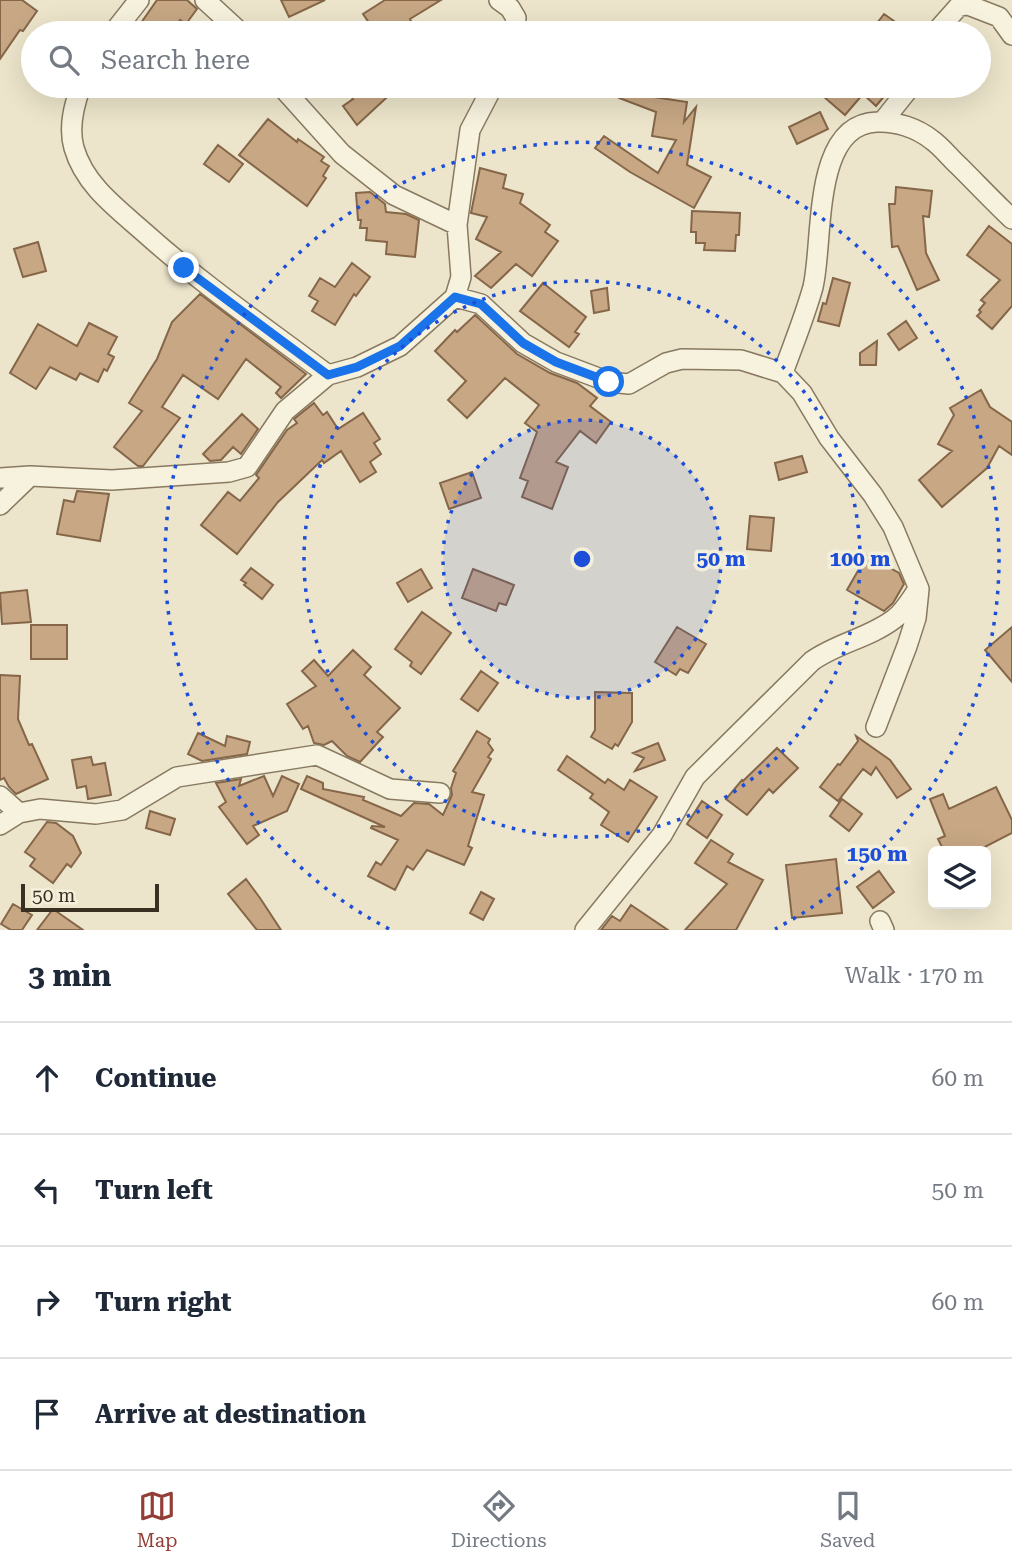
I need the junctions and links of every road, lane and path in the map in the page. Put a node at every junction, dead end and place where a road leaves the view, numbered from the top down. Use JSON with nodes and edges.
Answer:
{"nodes":[{"id":1,"x":139,"y":0,"type":"edge"},
{"id":2,"x":205,"y":0,"type":"edge"},
{"id":3,"x":499,"y":0,"type":"edge"},
{"id":4,"x":122,"y":21,"type":"edge"},
{"id":5,"x":228,"y":21,"type":"edge"},
{"id":6,"x":515,"y":21,"type":"edge"},
{"id":7,"x":946,"y":21,"type":"edge"},
{"id":8,"x":1012,"y":35,"type":"edge"},
{"id":9,"x":77,"y":98,"type":"edge"},
{"id":10,"x":292,"y":98,"type":"edge"},
{"id":11,"x":487,"y":98,"type":"edge"},
{"id":12,"x":901,"y":98,"type":"edge"},
{"id":13,"x":883,"y":121,"type":"junction"},
{"id":14,"x":1012,"y":219,"type":"edge"},
{"id":15,"x":457,"y":225,"type":"junction"},
{"id":16,"x":455,"y":297,"type":"junction"},
{"id":17,"x":783,"y":373,"type":"junction"},
{"id":18,"x":328,"y":375,"type":"junction"},
{"id":19,"x":30,"y":476,"type":"junction"},
{"id":20,"x":0,"y":478,"type":"edge"},
{"id":21,"x":0,"y":505,"type":"edge"},
{"id":22,"x":919,"y":589,"type":"junction"},
{"id":23,"x":876,"y":727,"type":"dead end"},
{"id":24,"x":440,"y":793,"type":"dead end"},
{"id":25,"x":0,"y":796,"type":"edge"},
{"id":26,"x":19,"y":813,"type":"junction"},
{"id":27,"x":0,"y":825,"type":"edge"},
{"id":28,"x":586,"y":930,"type":"edge"}],
"edges":[{"from":1,"to":4,"type":"street"},
{"from":2,"to":5,"type":"street"},
{"from":3,"to":6,"type":"street"},
{"from":7,"to":8,"type":"street"},
{"from":9,"to":18,"type":"street"},
{"from":10,"to":15,"type":"street"},
{"from":11,"to":15,"type":"street"},
{"from":12,"to":13,"type":"street"},
{"from":13,"to":14,"type":"street"},
{"from":13,"to":17,"type":"street"},
{"from":15,"to":16,"type":"street"},
{"from":16,"to":17,"type":"street"},
{"from":16,"to":18,"type":"street"},
{"from":17,"to":22,"type":"street"},
{"from":18,"to":19,"type":"street"},
{"from":19,"to":20,"type":"street"},
{"from":19,"to":21,"type":"street"},
{"from":22,"to":23,"type":"street"},
{"from":22,"to":28,"type":"street"},
{"from":24,"to":26,"type":"street"},
{"from":25,"to":26,"type":"street"},
{"from":26,"to":27,"type":"street"}]}
